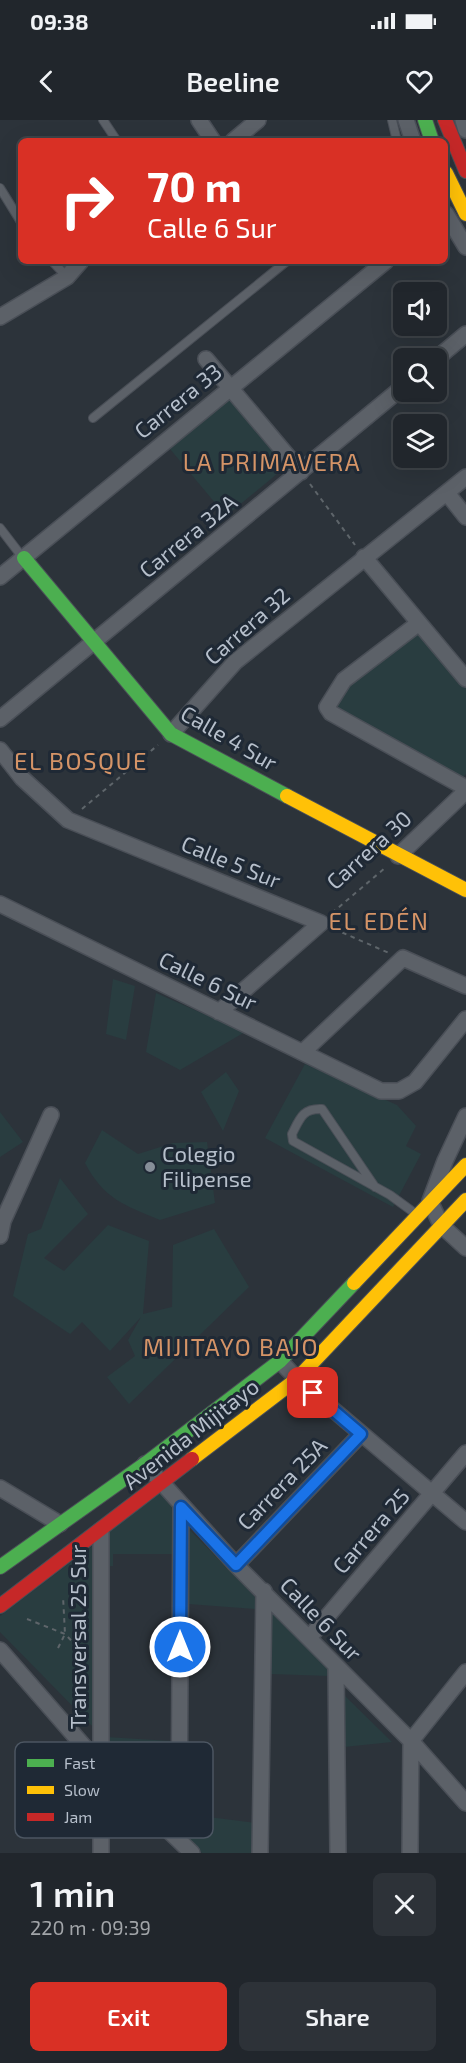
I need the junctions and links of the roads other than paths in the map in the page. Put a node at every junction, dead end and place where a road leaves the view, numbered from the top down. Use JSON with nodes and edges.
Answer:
{"nodes":[{"id":1,"x":103,"y":120,"type":"edge"},
{"id":2,"x":199,"y":120,"type":"edge"},
{"id":3,"x":258,"y":120,"type":"edge"},
{"id":4,"x":392,"y":120,"type":"edge"},
{"id":5,"x":406,"y":120,"type":"edge"},
{"id":6,"x":425,"y":120,"type":"edge"},
{"id":7,"x":445,"y":120,"type":"edge"},
{"id":8,"x":463,"y":120,"type":"edge"},
{"id":9,"x":466,"y":130,"type":"edge"},
{"id":10,"x":115,"y":138,"type":"edge"},
{"id":11,"x":211,"y":138,"type":"edge"},
{"id":12,"x":237,"y":138,"type":"edge"},
{"id":13,"x":396,"y":138,"type":"edge"},
{"id":14,"x":412,"y":138,"type":"edge"},
{"id":15,"x":431,"y":138,"type":"edge"},
{"id":16,"x":466,"y":171,"type":"edge"},
{"id":17,"x":448,"y":177,"type":"edge"},
{"id":18,"x":0,"y":188,"type":"edge"},
{"id":19,"x":466,"y":214,"type":"edge"},
{"id":20,"x":18,"y":217,"type":"edge"},
{"id":21,"x":448,"y":217,"type":"edge"},
{"id":22,"x":466,"y":247,"type":"edge"},
{"id":23,"x":55,"y":264,"type":"edge"},
{"id":24,"x":78,"y":264,"type":"edge"},
{"id":25,"x":283,"y":264,"type":"edge"},
{"id":26,"x":382,"y":264,"type":"edge"},
{"id":27,"x":67,"y":277,"type":"junction"},
{"id":28,"x":0,"y":317,"type":"edge"},
{"id":29,"x":466,"y":334,"type":"edge"},
{"id":30,"x":447,"y":349,"type":"edge"},
{"id":31,"x":206,"y":359,"type":"dead end"},
{"id":32,"x":231,"y":387,"type":"junction"},
{"id":33,"x":393,"y":395,"type":"edge"},
{"id":34,"x":93,"y":418,"type":"dead end"},
{"id":35,"x":301,"y":472,"type":"junction"},
{"id":36,"x":466,"y":477,"type":"edge"},
{"id":37,"x":447,"y":493,"type":"junction"},
{"id":38,"x":466,"y":517,"type":"edge"},
{"id":39,"x":0,"y":528,"type":"edge"},
{"id":40,"x":364,"y":557,"type":"junction"},
{"id":41,"x":24,"y":558,"type":"junction"},
{"id":42,"x":0,"y":577,"type":"edge"},
{"id":43,"x":419,"y":623,"type":"junction"},
{"id":44,"x":93,"y":643,"type":"junction"},
{"id":45,"x":466,"y":679,"type":"edge"},
{"id":46,"x":0,"y":719,"type":"edge"},
{"id":47,"x":171,"y":734,"type":"junction"},
{"id":48,"x":0,"y":750,"type":"edge"},
{"id":49,"x":466,"y":789,"type":"edge"},
{"id":50,"x":398,"y":856,"type":"junction"},
{"id":51,"x":466,"y":890,"type":"edge"},
{"id":52,"x":0,"y":904,"type":"edge"},
{"id":53,"x":321,"y":923,"type":"joint"},
{"id":54,"x":466,"y":986,"type":"edge"},
{"id":55,"x":219,"y":1012,"type":"junction"},
{"id":56,"x":466,"y":1019,"type":"edge"},
{"id":57,"x":304,"y":1051,"type":"junction"},
{"id":58,"x":51,"y":1115,"type":"dead end"},
{"id":59,"x":466,"y":1116,"type":"edge"},
{"id":60,"x":466,"y":1165,"type":"edge"},
{"id":61,"x":375,"y":1187,"type":"junction"},
{"id":62,"x":466,"y":1200,"type":"edge"},
{"id":63,"x":430,"y":1201,"type":"junction"},
{"id":64,"x":417,"y":1215,"type":"junction"},
{"id":65,"x":441,"y":1226,"type":"junction"},
{"id":66,"x":0,"y":1236,"type":"edge"},
{"id":67,"x":466,"y":1248,"type":"edge"},
{"id":68,"x":280,"y":1361,"type":"junction"},
{"id":69,"x":297,"y":1379,"type":"junction"},
{"id":70,"x":361,"y":1434,"type":"junction"},
{"id":71,"x":466,"y":1453,"type":"edge"},
{"id":72,"x":145,"y":1464,"type":"junction"},
{"id":73,"x":162,"y":1483,"type":"junction"},
{"id":74,"x":0,"y":1488,"type":"edge"},
{"id":75,"x":434,"y":1493,"type":"junction"},
{"id":76,"x":181,"y":1507,"type":"junction"},
{"id":77,"x":466,"y":1522,"type":"edge"},
{"id":78,"x":60,"y":1524,"type":"junction"},
{"id":79,"x":100,"y":1530,"type":"junction"},
{"id":80,"x":236,"y":1565,"type":"junction"},
{"id":81,"x":0,"y":1567,"type":"edge"},
{"id":82,"x":264,"y":1591,"type":"junction"},
{"id":83,"x":0,"y":1606,"type":"edge"},
{"id":84,"x":309,"y":1638,"type":"junction"},
{"id":85,"x":0,"y":1650,"type":"edge"},
{"id":86,"x":336,"y":1668,"type":"junction"},
{"id":87,"x":466,"y":1672,"type":"edge"},
{"id":88,"x":411,"y":1741,"type":"junction"},
{"id":89,"x":80,"y":1742,"type":"edge"},
{"id":90,"x":100,"y":1742,"type":"edge"},
{"id":91,"x":179,"y":1742,"type":"edge"},
{"id":92,"x":466,"y":1803,"type":"edge"},
{"id":93,"x":178,"y":1841,"type":"edge"},
{"id":94,"x":192,"y":1853,"type":"edge"},
{"id":95,"x":260,"y":1853,"type":"edge"},
{"id":96,"x":338,"y":1853,"type":"edge"},
{"id":97,"x":410,"y":1853,"type":"edge"}],
"edges":[{"from":1,"to":10,"type":"lane"},
{"from":2,"to":11,"type":"street"},
{"from":3,"to":12,"type":"street"},
{"from":4,"to":13,"type":"lane"},
{"from":5,"to":14,"type":"street"},
{"from":6,"to":15,"type":"main road"},
{"from":7,"to":16,"type":"main road"},
{"from":8,"to":9,"type":"street"},
{"from":17,"to":19,"type":"main road"},
{"from":18,"to":20,"type":"lane"},
{"from":21,"to":22,"type":"street"},
{"from":23,"to":27,"type":"lane"},
{"from":24,"to":27,"type":"street"},
{"from":25,"to":34,"type":"lane"},
{"from":26,"to":32,"type":"street","name":"Carrera 33"},
{"from":27,"to":28,"type":"street"},
{"from":29,"to":30,"type":"street"},
{"from":31,"to":32,"type":"street"},
{"from":32,"to":35,"type":"street"},
{"from":32,"to":41,"type":"street","name":"Carrera 33"},
{"from":33,"to":35,"type":"street","name":"Carrera 32A"},
{"from":35,"to":44,"type":"street","name":"Carrera 32A"},
{"from":36,"to":37,"type":"street","name":"Carrera 32"},
{"from":37,"to":38,"type":"street"},
{"from":37,"to":40,"type":"street","name":"Carrera 32"},
{"from":39,"to":41,"type":"lane"},
{"from":40,"to":43,"type":"street"},
{"from":40,"to":47,"type":"street","name":"Carrera 32"},
{"from":41,"to":42,"type":"street","name":"Carrera 33"},
{"from":41,"to":44,"type":"main road","name":"Calle 4 Sur"},
{"from":43,"to":45,"type":"street"},
{"from":43,"to":49,"type":"street"},
{"from":44,"to":46,"type":"street","name":"Carrera 32A"},
{"from":44,"to":47,"type":"main road","name":"Calle 4 Sur"},
{"from":47,"to":50,"type":"main road","name":"Calle 4 Sur"},
{"from":48,"to":53,"type":"street","name":"Calle 5 Sur"},
{"from":49,"to":50,"type":"street","name":"Carrera 30"},
{"from":50,"to":51,"type":"main road","name":"Calle 4 Sur"},
{"from":52,"to":55,"type":"street","name":"Calle 6 Sur"},
{"from":53,"to":55,"type":"street","name":"Carrera 30"},
{"from":54,"to":57,"type":"street"},
{"from":55,"to":57,"type":"street","name":"Calle 6 Sur"},
{"from":56,"to":57,"type":"street","name":"Calle 6 Sur"},
{"from":58,"to":66,"type":"street"},
{"from":59,"to":63,"type":"street"},
{"from":60,"to":63,"type":"main road","name":"Avenida Mijitayo"},
{"from":61,"to":61,"type":"lane"},
{"from":61,"to":64,"type":"lane"},
{"from":62,"to":65,"type":"main road","name":"Avenida Mijitayo"},
{"from":63,"to":64,"type":"main road","name":"Avenida Mijitayo"},
{"from":63,"to":65,"type":"street"},
{"from":64,"to":68,"type":"main road","name":"Avenida Mijitayo"},
{"from":65,"to":67,"type":"street"},
{"from":65,"to":69,"type":"main road","name":"Avenida Mijitayo"},
{"from":68,"to":69,"type":"street"},
{"from":68,"to":72,"type":"main road","name":"Avenida Mijitayo"},
{"from":69,"to":70,"type":"street"},
{"from":69,"to":73,"type":"main road","name":"Avenida Mijitayo"},
{"from":70,"to":75,"type":"street"},
{"from":70,"to":80,"type":"street","name":"Carrera 25A"},
{"from":71,"to":75,"type":"street","name":"Carrera 25"},
{"from":72,"to":73,"type":"street","name":"Calle 6 Sur"},
{"from":72,"to":78,"type":"main road","name":"Avenida Mijitayo"},
{"from":73,"to":76,"type":"street","name":"Calle 6 Sur"},
{"from":73,"to":79,"type":"main road","name":"Avenida Mijitayo"},
{"from":74,"to":78,"type":"street"},
{"from":75,"to":77,"type":"street"},
{"from":75,"to":84,"type":"street","name":"Carrera 25"},
{"from":76,"to":80,"type":"street","name":"Calle 6 Sur"},
{"from":76,"to":91,"type":"street"},
{"from":78,"to":81,"type":"main road","name":"Avenida Mijitayo"},
{"from":79,"to":83,"type":"main road","name":"Avenida Mijitayo"},
{"from":79,"to":90,"type":"street","name":"Transversal 25 Sur"},
{"from":80,"to":82,"type":"street","name":"Calle 6 Sur"},
{"from":82,"to":84,"type":"street","name":"Calle 6 Sur"},
{"from":82,"to":95,"type":"street"},
{"from":84,"to":86,"type":"street","name":"Calle 6 Sur"},
{"from":85,"to":89,"type":"street"},
{"from":86,"to":88,"type":"street","name":"Calle 6 Sur"},
{"from":86,"to":96,"type":"street"},
{"from":87,"to":88,"type":"street"},
{"from":88,"to":92,"type":"street","name":"Calle 6 Sur"},
{"from":88,"to":97,"type":"street"},
{"from":93,"to":94,"type":"street"}]}
